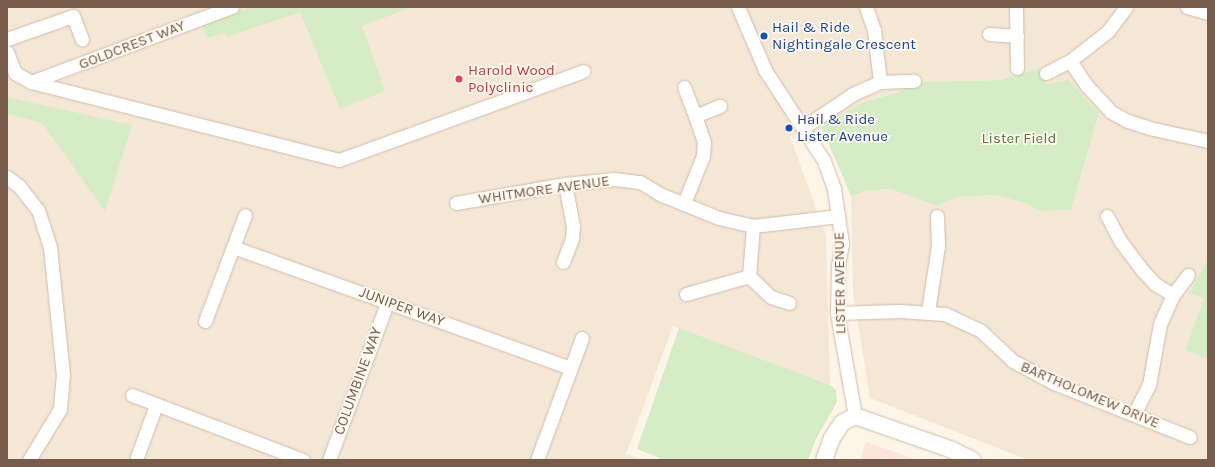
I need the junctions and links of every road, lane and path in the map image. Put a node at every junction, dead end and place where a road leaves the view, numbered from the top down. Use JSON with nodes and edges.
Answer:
{"nodes":[{"id":1,"x":232,"y":7,"type":"edge"},
{"id":2,"x":738,"y":7,"type":"edge"},
{"id":3,"x":866,"y":7,"type":"edge"},
{"id":4,"x":1016,"y":7,"type":"edge"},
{"id":5,"x":1126,"y":7,"type":"edge"},
{"id":6,"x":1187,"y":7,"type":"edge"},
{"id":7,"x":71,"y":11,"type":"edge"},
{"id":8,"x":1208,"y":13,"type":"edge"},
{"id":9,"x":989,"y":34,"type":"dead end"},
{"id":10,"x":1017,"y":36,"type":"junction"},
{"id":11,"x":7,"y":39,"type":"edge"},
{"id":12,"x":82,"y":39,"type":"dead end"},
{"id":13,"x":7,"y":52,"type":"edge"},
{"id":14,"x":1070,"y":61,"type":"junction"},
{"id":15,"x":1017,"y":68,"type":"dead end"},
{"id":16,"x":582,"y":71,"type":"dead end"},
{"id":17,"x":1046,"y":73,"type":"dead end"},
{"id":18,"x":914,"y":81,"type":"dead end"},
{"id":19,"x":31,"y":82,"type":"junction"},
{"id":20,"x":880,"y":82,"type":"junction"},
{"id":21,"x":684,"y":87,"type":"dead end"},
{"id":22,"x":720,"y":106,"type":"dead end"},
{"id":23,"x":695,"y":116,"type":"junction"},
{"id":24,"x":804,"y":127,"type":"junction"},
{"id":25,"x":1208,"y":141,"type":"edge"},
{"id":26,"x":7,"y":177,"type":"edge"},
{"id":27,"x":565,"y":184,"type":"junction"},
{"id":28,"x":456,"y":203,"type":"dead end"},
{"id":29,"x":684,"y":203,"type":"junction"},
{"id":30,"x":245,"y":215,"type":"dead end"},
{"id":31,"x":838,"y":216,"type":"junction"},
{"id":32,"x":937,"y":216,"type":"dead end"},
{"id":33,"x":1106,"y":216,"type":"dead end"},
{"id":34,"x":753,"y":226,"type":"junction"},
{"id":35,"x":233,"y":247,"type":"junction"},
{"id":36,"x":563,"y":262,"type":"dead end"},
{"id":37,"x":1188,"y":275,"type":"dead end"},
{"id":38,"x":750,"y":276,"type":"junction"},
{"id":39,"x":686,"y":294,"type":"dead end"},
{"id":40,"x":1174,"y":295,"type":"junction"},
{"id":41,"x":387,"y":303,"type":"junction"},
{"id":42,"x":789,"y":304,"type":"dead end"},
{"id":43,"x":928,"y":311,"type":"junction"},
{"id":44,"x":838,"y":313,"type":"junction"},
{"id":45,"x":205,"y":321,"type":"dead end"},
{"id":46,"x":582,"y":338,"type":"dead end"},
{"id":47,"x":571,"y":368,"type":"junction"},
{"id":48,"x":132,"y":395,"type":"dead end"},
{"id":49,"x":156,"y":405,"type":"junction"},
{"id":50,"x":1134,"y":414,"type":"junction"},
{"id":51,"x":855,"y":416,"type":"junction"},
{"id":52,"x":1190,"y":437,"type":"dead end"},
{"id":53,"x":137,"y":457,"type":"dead end"},
{"id":54,"x":29,"y":460,"type":"edge"},
{"id":55,"x":303,"y":460,"type":"edge"},
{"id":56,"x":329,"y":460,"type":"edge"},
{"id":57,"x":537,"y":460,"type":"edge"},
{"id":58,"x":824,"y":460,"type":"edge"},
{"id":59,"x":973,"y":460,"type":"edge"}],
"edges":[{"from":1,"to":19,"type":"street","name":"GOLDCREST WAY"},
{"from":2,"to":24,"type":"street","name":"LISTER AVENUE"},
{"from":3,"to":20,"type":"street"},
{"from":4,"to":10,"type":"street"},
{"from":5,"to":14,"type":"street"},
{"from":6,"to":8,"type":"street"},
{"from":7,"to":11,"type":"street"},
{"from":7,"to":12,"type":"street"},
{"from":9,"to":10,"type":"street"},
{"from":10,"to":15,"type":"street"},
{"from":13,"to":19,"type":"street"},
{"from":14,"to":17,"type":"street"},
{"from":14,"to":25,"type":"street"},
{"from":16,"to":19,"type":"street"},
{"from":18,"to":20,"type":"street"},
{"from":20,"to":24,"type":"street"},
{"from":21,"to":23,"type":"street"},
{"from":22,"to":23,"type":"street"},
{"from":23,"to":29,"type":"street"},
{"from":24,"to":31,"type":"street","name":"LISTER AVENUE"},
{"from":26,"to":54,"type":"street"},
{"from":27,"to":28,"type":"street","name":"WHITMORE AVENUE"},
{"from":27,"to":29,"type":"street","name":"WHITMORE AVENUE"},
{"from":27,"to":36,"type":"street","name":"WHITMORE AVENUE"},
{"from":29,"to":34,"type":"street","name":"WHITMORE AVENUE"},
{"from":30,"to":35,"type":"street"},
{"from":31,"to":34,"type":"street","name":"WHITMORE AVENUE"},
{"from":31,"to":44,"type":"street","name":"LISTER AVENUE"},
{"from":32,"to":43,"type":"street"},
{"from":33,"to":40,"type":"street"},
{"from":34,"to":38,"type":"street"},
{"from":35,"to":41,"type":"street","name":"JUNIPER WAY"},
{"from":35,"to":45,"type":"street"},
{"from":37,"to":40,"type":"street"},
{"from":38,"to":39,"type":"street"},
{"from":38,"to":42,"type":"street"},
{"from":40,"to":50,"type":"street"},
{"from":41,"to":47,"type":"street","name":"JUNIPER WAY"},
{"from":41,"to":56,"type":"street","name":"COLUMBINE WAY"},
{"from":43,"to":44,"type":"street","name":"BARTHOLOMEW DRIVE"},
{"from":43,"to":50,"type":"street","name":"BARTHOLOMEW DRIVE"},
{"from":44,"to":51,"type":"street","name":"LISTER AVENUE"},
{"from":46,"to":47,"type":"street"},
{"from":47,"to":57,"type":"street"},
{"from":48,"to":49,"type":"street"},
{"from":49,"to":53,"type":"street"},
{"from":49,"to":55,"type":"street"},
{"from":50,"to":52,"type":"street","name":"BARTHOLOMEW DRIVE"},
{"from":51,"to":58,"type":"street"},
{"from":51,"to":59,"type":"street"}]}
